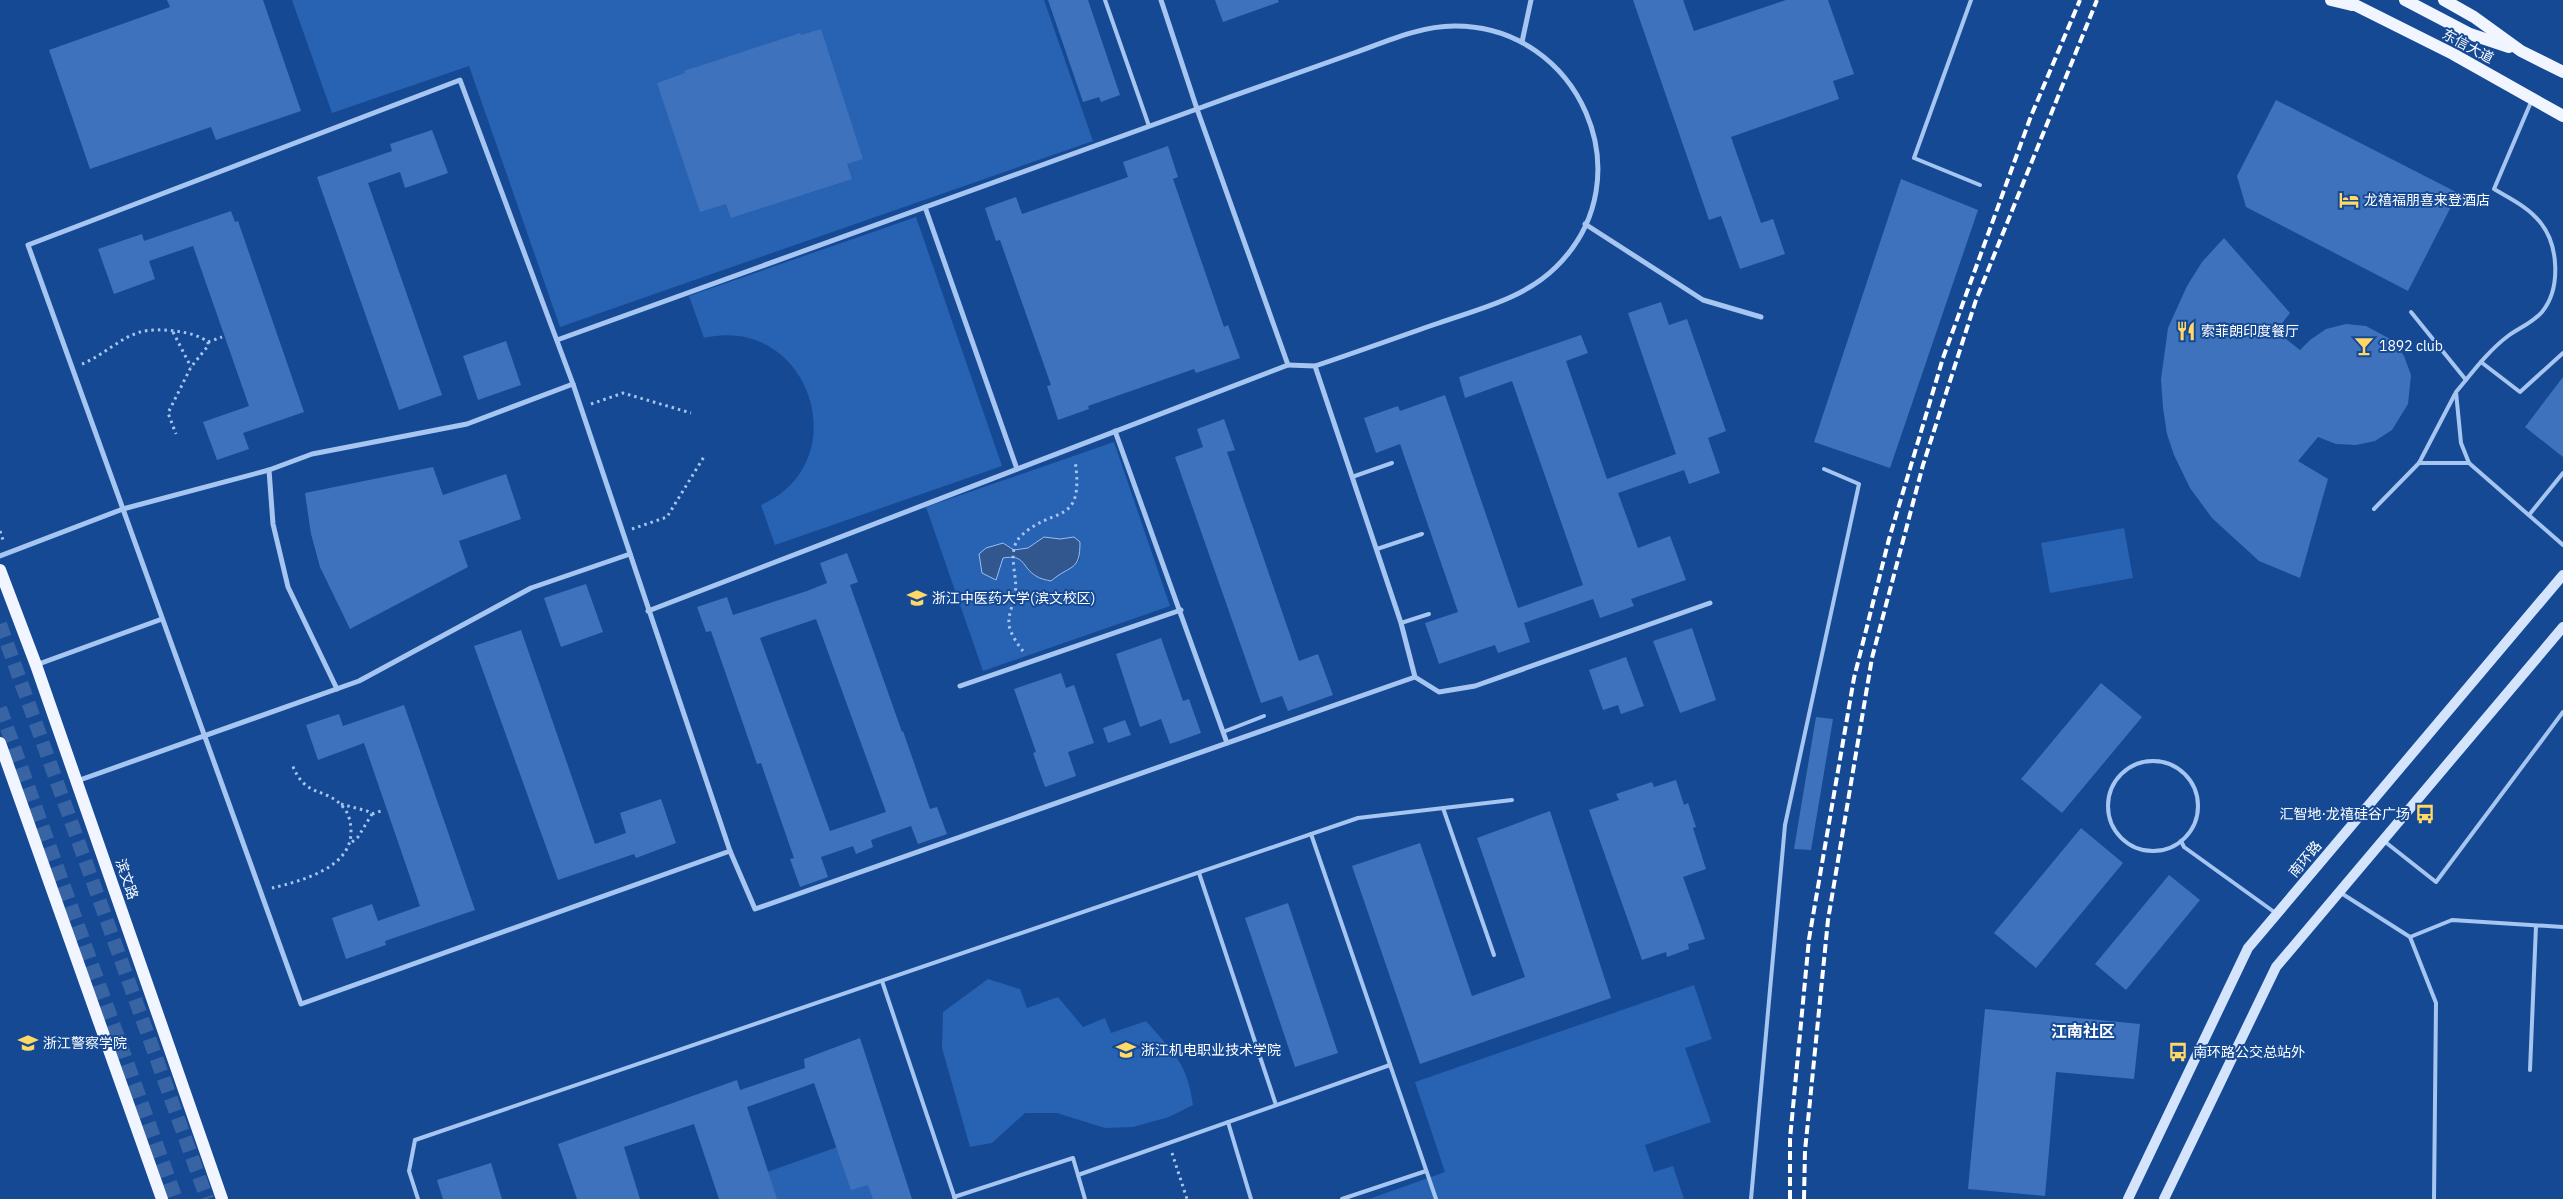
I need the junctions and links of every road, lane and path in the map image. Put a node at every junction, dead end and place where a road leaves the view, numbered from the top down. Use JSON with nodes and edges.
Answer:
{"nodes":[{"id":1,"x":1105,"y":0,"type":"edge"},
{"id":2,"x":1161,"y":0,"type":"edge"},
{"id":3,"x":1531,"y":0,"type":"edge"},
{"id":4,"x":1971,"y":0,"type":"edge"},
{"id":5,"x":2331,"y":0,"type":"edge"},
{"id":6,"x":2345,"y":0,"type":"edge"},
{"id":7,"x":2404,"y":0,"type":"edge"},
{"id":8,"x":2444,"y":0,"type":"edge"},
{"id":9,"x":2357,"y":6,"type":"junction"},
{"id":10,"x":1522,"y":42,"type":"junction"},
{"id":11,"x":2521,"y":51,"type":"junction"},
{"id":12,"x":2563,"y":72,"type":"edge"},
{"id":13,"x":2533,"y":99,"type":"junction"},
{"id":14,"x":1197,"y":108,"type":"junction"},
{"id":15,"x":2563,"y":116,"type":"edge"},
{"id":16,"x":1148,"y":126,"type":"junction"},
{"id":17,"x":1980,"y":185,"type":"dead end"},
{"id":18,"x":925,"y":207,"type":"junction"},
{"id":19,"x":1585,"y":224,"type":"junction"},
{"id":20,"x":2411,"y":312,"type":"dead end"},
{"id":21,"x":1761,"y":318,"type":"dead end"},
{"id":22,"x":173,"y":331,"type":"junction"},
{"id":23,"x":222,"y":337,"type":"dead end"},
{"id":24,"x":556,"y":340,"type":"junction"},
{"id":25,"x":208,"y":342,"type":"junction"},
{"id":26,"x":2563,"y":353,"type":"edge"},
{"id":27,"x":2481,"y":362,"type":"junction"},
{"id":28,"x":1288,"y":365,"type":"junction"},
{"id":29,"x":1315,"y":366,"type":"junction"},
{"id":30,"x":191,"y":367,"type":"junction"},
{"id":31,"x":73,"y":368,"type":"junction"},
{"id":32,"x":2466,"y":380,"type":"junction"},
{"id":33,"x":573,"y":384,"type":"junction"},
{"id":34,"x":2456,"y":392,"type":"junction"},
{"id":35,"x":581,"y":407,"type":"junction"},
{"id":36,"x":691,"y":412,"type":"dead end"},
{"id":37,"x":1116,"y":431,"type":"junction"},
{"id":38,"x":176,"y":434,"type":"dead end"},
{"id":39,"x":1073,"y":448,"type":"junction"},
{"id":40,"x":705,"y":454,"type":"dead end"},
{"id":41,"x":2419,"y":462,"type":"junction"},
{"id":42,"x":1392,"y":463,"type":"dead end"},
{"id":43,"x":2469,"y":463,"type":"junction"},
{"id":44,"x":1017,"y":469,"type":"junction"},
{"id":45,"x":1824,"y":469,"type":"dead end"},
{"id":46,"x":269,"y":470,"type":"junction"},
{"id":47,"x":2563,"y":472,"type":"edge"},
{"id":48,"x":1352,"y":477,"type":"junction"},
{"id":49,"x":2374,"y":509,"type":"dead end"},
{"id":50,"x":123,"y":510,"type":"junction"},
{"id":51,"x":2529,"y":515,"type":"junction"},
{"id":52,"x":623,"y":532,"type":"junction"},
{"id":53,"x":1422,"y":534,"type":"dead end"},
{"id":54,"x":2563,"y":546,"type":"edge"},
{"id":55,"x":1377,"y":550,"type":"junction"},
{"id":56,"x":630,"y":554,"type":"junction"},
{"id":57,"x":0,"y":556,"type":"edge"},
{"id":58,"x":0,"y":570,"type":"edge"},
{"id":59,"x":2563,"y":575,"type":"edge"},
{"id":60,"x":1710,"y":602,"type":"dead end"},
{"id":61,"x":1181,"y":610,"type":"junction"},
{"id":62,"x":648,"y":611,"type":"junction"},
{"id":63,"x":1429,"y":614,"type":"dead end"},
{"id":64,"x":162,"y":619,"type":"junction"},
{"id":65,"x":1401,"y":623,"type":"junction"},
{"id":66,"x":2563,"y":627,"type":"edge"},
{"id":67,"x":1032,"y":661,"type":"junction"},
{"id":68,"x":36,"y":665,"type":"junction"},
{"id":69,"x":1415,"y":677,"type":"junction"},
{"id":70,"x":960,"y":686,"type":"dead end"},
{"id":71,"x":337,"y":689,"type":"junction"},
{"id":72,"x":2563,"y":712,"type":"edge"},
{"id":73,"x":1264,"y":716,"type":"dead end"},
{"id":74,"x":1223,"y":732,"type":"junction"},
{"id":75,"x":203,"y":735,"type":"junction"},
{"id":76,"x":0,"y":743,"type":"edge"},
{"id":77,"x":1227,"y":743,"type":"junction"},
{"id":78,"x":292,"y":764,"type":"dead end"},
{"id":79,"x":77,"y":781,"type":"junction"},
{"id":80,"x":1512,"y":800,"type":"dead end"},
{"id":81,"x":340,"y":804,"type":"junction"},
{"id":82,"x":1443,"y":808,"type":"junction"},
{"id":83,"x":381,"y":811,"type":"dead end"},
{"id":84,"x":372,"y":814,"type":"junction"},
{"id":85,"x":1311,"y":834,"type":"junction"},
{"id":86,"x":2382,"y":840,"type":"junction"},
{"id":87,"x":2181,"y":841,"type":"junction"},
{"id":88,"x":351,"y":843,"type":"junction"},
{"id":89,"x":730,"y":850,"type":"junction"},
{"id":90,"x":1199,"y":873,"type":"junction"},
{"id":91,"x":260,"y":890,"type":"junction"},
{"id":92,"x":2339,"y":892,"type":"junction"},
{"id":93,"x":2276,"y":914,"type":"junction"},
{"id":94,"x":2536,"y":926,"type":"junction"},
{"id":95,"x":2563,"y":927,"type":"edge"},
{"id":96,"x":2410,"y":937,"type":"junction"},
{"id":97,"x":1494,"y":955,"type":"dead end"},
{"id":98,"x":882,"y":981,"type":"junction"},
{"id":99,"x":1390,"y":1065,"type":"junction"},
{"id":100,"x":2530,"y":1070,"type":"dead end"},
{"id":101,"x":1276,"y":1105,"type":"junction"},
{"id":102,"x":1228,"y":1122,"type":"junction"},
{"id":103,"x":1168,"y":1143,"type":"junction"},
{"id":104,"x":1426,"y":1170,"type":"junction"},
{"id":105,"x":1078,"y":1175,"type":"junction"},
{"id":106,"x":954,"y":1198,"type":"edge"},
{"id":107,"x":162,"y":1199,"type":"edge"},
{"id":108,"x":222,"y":1199,"type":"edge"},
{"id":109,"x":418,"y":1199,"type":"edge"},
{"id":110,"x":1085,"y":1199,"type":"edge"},
{"id":111,"x":1187,"y":1199,"type":"edge"},
{"id":112,"x":1251,"y":1199,"type":"edge"},
{"id":113,"x":1342,"y":1199,"type":"edge"},
{"id":114,"x":1436,"y":1199,"type":"edge"},
{"id":115,"x":1751,"y":1199,"type":"edge"},
{"id":116,"x":2128,"y":1199,"type":"edge"},
{"id":117,"x":2164,"y":1199,"type":"edge"},
{"id":118,"x":2434,"y":1199,"type":"edge"}],
"edges":[{"from":1,"to":16,"type":"lane"},
{"from":2,"to":14,"type":"street"},
{"from":3,"to":10,"type":"street"},
{"from":4,"to":17,"type":"lane"},
{"from":5,"to":9,"type":"main road","name":"东信大道"},
{"from":6,"to":9,"type":"main road","name":"东信大道"},
{"from":7,"to":11,"type":"main road","name":"东信大道"},
{"from":8,"to":11,"type":"main road","name":"东信大道"},
{"from":9,"to":13,"type":"main road","name":"东信大道"},
{"from":10,"to":14,"type":"street"},
{"from":10,"to":19,"type":"street"},
{"from":11,"to":12,"type":"main road","name":"东信大道"},
{"from":13,"to":15,"type":"main road","name":"东信大道"},
{"from":13,"to":27,"type":"lane"},
{"from":14,"to":16,"type":"street"},
{"from":14,"to":28,"type":"street"},
{"from":16,"to":18,"type":"street"},
{"from":18,"to":24,"type":"street"},
{"from":18,"to":44,"type":"street"},
{"from":19,"to":21,"type":"street"},
{"from":19,"to":29,"type":"street"},
{"from":20,"to":32,"type":"lane"},
{"from":22,"to":25,"type":"path"},
{"from":22,"to":30,"type":"path"},
{"from":22,"to":31,"type":"path"},
{"from":23,"to":25,"type":"path"},
{"from":24,"to":31,"type":"street"},
{"from":24,"to":33,"type":"street"},
{"from":25,"to":30,"type":"path"},
{"from":26,"to":27,"type":"lane"},
{"from":27,"to":32,"type":"lane"},
{"from":28,"to":29,"type":"street"},
{"from":28,"to":37,"type":"street"},
{"from":29,"to":48,"type":"street"},
{"from":30,"to":38,"type":"path"},
{"from":31,"to":50,"type":"street"},
{"from":32,"to":34,"type":"lane"},
{"from":33,"to":35,"type":"street"},
{"from":33,"to":46,"type":"street"},
{"from":34,"to":41,"type":"lane"},
{"from":34,"to":43,"type":"lane"},
{"from":35,"to":36,"type":"path"},
{"from":35,"to":52,"type":"street"},
{"from":37,"to":39,"type":"street"},
{"from":37,"to":61,"type":"street"},
{"from":39,"to":44,"type":"street"},
{"from":39,"to":67,"type":"path"},
{"from":40,"to":52,"type":"path"},
{"from":41,"to":43,"type":"lane"},
{"from":41,"to":49,"type":"lane"},
{"from":42,"to":48,"type":"lane"},
{"from":43,"to":51,"type":"lane"},
{"from":44,"to":62,"type":"street"},
{"from":45,"to":115,"type":"lane"},
{"from":46,"to":50,"type":"street"},
{"from":46,"to":71,"type":"street"},
{"from":47,"to":51,"type":"lane"},
{"from":48,"to":55,"type":"street"},
{"from":50,"to":57,"type":"street"},
{"from":50,"to":64,"type":"street"},
{"from":51,"to":54,"type":"lane"},
{"from":52,"to":56,"type":"street"},
{"from":53,"to":55,"type":"lane"},
{"from":55,"to":65,"type":"street"},
{"from":56,"to":62,"type":"street"},
{"from":56,"to":71,"type":"street"},
{"from":58,"to":68,"type":"main road","name":"滨文路"},
{"from":59,"to":93,"type":"main road","name":"南环路"},
{"from":60,"to":69,"type":"street"},
{"from":61,"to":67,"type":"street"},
{"from":61,"to":74,"type":"street"},
{"from":62,"to":89,"type":"street"},
{"from":63,"to":65,"type":"lane"},
{"from":64,"to":68,"type":"street"},
{"from":64,"to":75,"type":"street"},
{"from":65,"to":69,"type":"street"},
{"from":66,"to":86,"type":"main road"},
{"from":67,"to":70,"type":"street"},
{"from":68,"to":79,"type":"main road","name":"滨文路"},
{"from":69,"to":77,"type":"street"},
{"from":71,"to":75,"type":"street"},
{"from":72,"to":86,"type":"lane"},
{"from":73,"to":74,"type":"lane"},
{"from":74,"to":77,"type":"street"},
{"from":75,"to":79,"type":"street"},
{"from":75,"to":91,"type":"street"},
{"from":76,"to":107,"type":"main road"},
{"from":77,"to":89,"type":"street"},
{"from":78,"to":81,"type":"path"},
{"from":79,"to":108,"type":"main road","name":"滨文路"},
{"from":80,"to":82,"type":"lane"},
{"from":81,"to":84,"type":"path"},
{"from":81,"to":88,"type":"path"},
{"from":82,"to":85,"type":"lane"},
{"from":82,"to":97,"type":"lane"},
{"from":83,"to":84,"type":"path"},
{"from":84,"to":88,"type":"path"},
{"from":85,"to":90,"type":"lane"},
{"from":85,"to":99,"type":"lane"},
{"from":86,"to":92,"type":"main road"},
{"from":87,"to":87,"type":"lane"},
{"from":87,"to":93,"type":"lane"},
{"from":88,"to":91,"type":"path"},
{"from":89,"to":91,"type":"street"},
{"from":90,"to":98,"type":"lane"},
{"from":90,"to":101,"type":"lane"},
{"from":92,"to":96,"type":"lane"},
{"from":92,"to":117,"type":"main road"},
{"from":93,"to":116,"type":"main road","name":"南环路"},
{"from":94,"to":95,"type":"lane"},
{"from":94,"to":96,"type":"lane"},
{"from":94,"to":100,"type":"lane"},
{"from":96,"to":118,"type":"lane"},
{"from":98,"to":106,"type":"lane"},
{"from":98,"to":109,"type":"lane"},
{"from":99,"to":101,"type":"lane"},
{"from":99,"to":104,"type":"lane"},
{"from":101,"to":102,"type":"lane"},
{"from":102,"to":103,"type":"lane"},
{"from":102,"to":112,"type":"lane"},
{"from":103,"to":105,"type":"lane"},
{"from":103,"to":111,"type":"path"},
{"from":104,"to":113,"type":"lane"},
{"from":104,"to":114,"type":"lane"},
{"from":105,"to":106,"type":"lane"},
{"from":105,"to":110,"type":"lane"}]}
